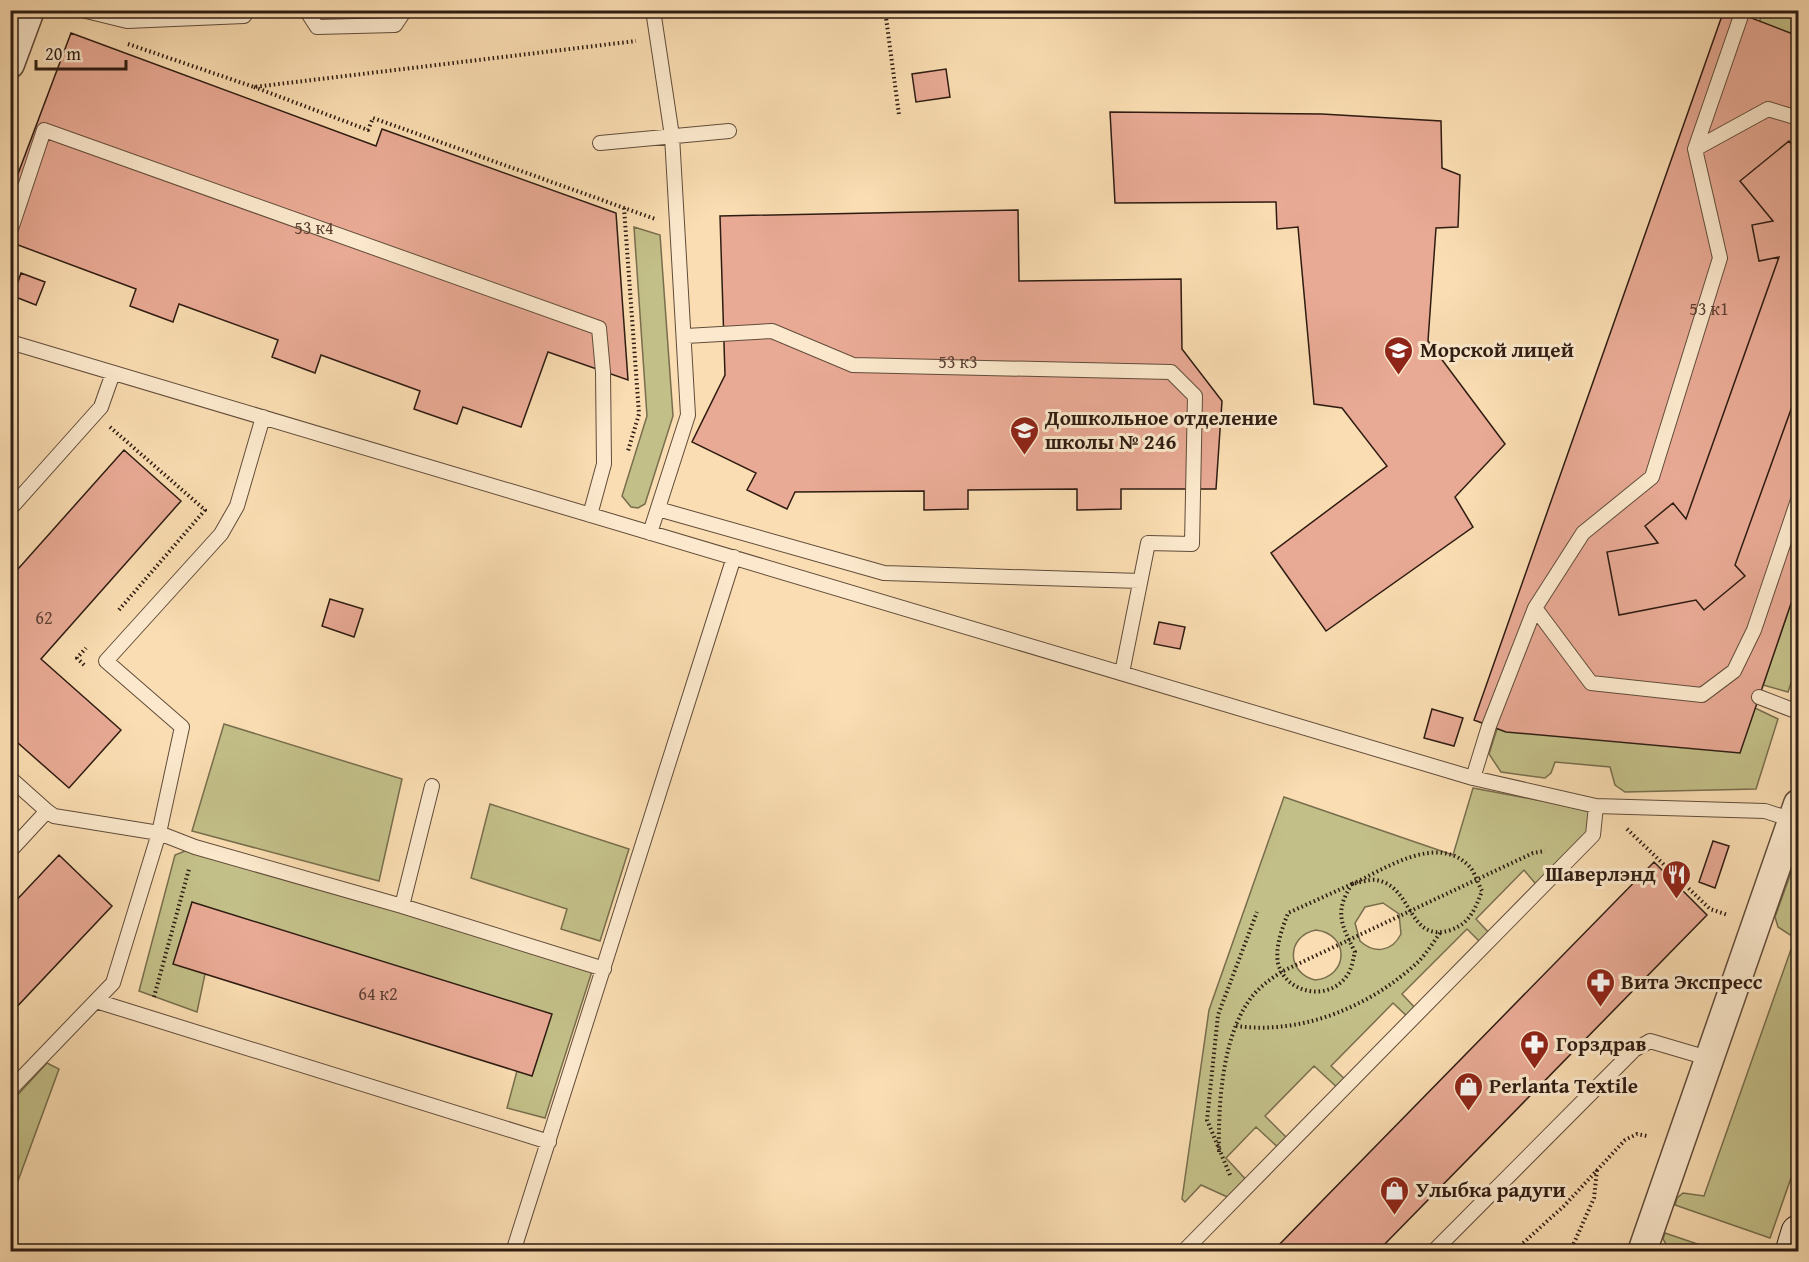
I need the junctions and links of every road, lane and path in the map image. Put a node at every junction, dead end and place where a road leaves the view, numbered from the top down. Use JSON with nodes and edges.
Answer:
{"nodes":[{"id":1,"x":30,"y":10,"type":"edge"},
{"id":2,"x":82,"y":10,"type":"edge"},
{"id":3,"x":248,"y":10,"type":"edge"},
{"id":4,"x":306,"y":10,"type":"edge"},
{"id":5,"x":405,"y":10,"type":"edge"},
{"id":6,"x":653,"y":10,"type":"edge"},
{"id":7,"x":885,"y":10,"type":"edge"},
{"id":8,"x":1743,"y":10,"type":"edge"},
{"id":9,"x":206,"y":14,"type":"edge"},
{"id":10,"x":658,"y":39,"type":"junction"},
{"id":11,"x":120,"y":42,"type":"dead end"},
{"id":12,"x":10,"y":64,"type":"edge"},
{"id":13,"x":254,"y":87,"type":"junction"},
{"id":14,"x":899,"y":115,"type":"dead end"},
{"id":15,"x":1798,"y":118,"type":"edge"},
{"id":16,"x":729,"y":130,"type":"dead end"},
{"id":17,"x":672,"y":135,"type":"junction"},
{"id":18,"x":600,"y":143,"type":"dead end"},
{"id":19,"x":1695,"y":149,"type":"junction"},
{"id":20,"x":624,"y":208,"type":"junction"},
{"id":21,"x":678,"y":227,"type":"junction"},
{"id":22,"x":10,"y":232,"type":"edge"},
{"id":23,"x":686,"y":336,"type":"junction"},
{"id":24,"x":10,"y":342,"type":"edge"},
{"id":25,"x":113,"y":373,"type":"junction"},
{"id":26,"x":263,"y":417,"type":"junction"},
{"id":27,"x":604,"y":464,"type":"junction"},
{"id":28,"x":1798,"y":500,"type":"edge"},
{"id":29,"x":10,"y":509,"type":"edge"},
{"id":30,"x":658,"y":509,"type":"junction"},
{"id":31,"x":590,"y":515,"type":"junction"},
{"id":32,"x":651,"y":533,"type":"junction"},
{"id":33,"x":734,"y":557,"type":"junction"},
{"id":34,"x":1140,"y":581,"type":"junction"},
{"id":35,"x":1535,"y":608,"type":"junction"},
{"id":36,"x":1122,"y":673,"type":"junction"},
{"id":37,"x":1759,"y":697,"type":"dead end"},
{"id":38,"x":1798,"y":712,"type":"edge"},
{"id":39,"x":10,"y":778,"type":"edge"},
{"id":40,"x":1473,"y":778,"type":"junction"},
{"id":41,"x":432,"y":786,"type":"dead end"},
{"id":42,"x":1596,"y":806,"type":"junction"},
{"id":43,"x":47,"y":811,"type":"junction"},
{"id":44,"x":1796,"y":812,"type":"edge"},
{"id":45,"x":1625,"y":827,"type":"dead end"},
{"id":46,"x":159,"y":833,"type":"junction"},
{"id":47,"x":195,"y":847,"type":"junction"},
{"id":48,"x":10,"y":851,"type":"edge"},
{"id":49,"x":1575,"y":854,"type":"junction"},
{"id":50,"x":1476,"y":881,"type":"junction"},
{"id":51,"x":1352,"y":884,"type":"junction"},
{"id":52,"x":402,"y":906,"type":"junction"},
{"id":53,"x":1257,"y":912,"type":"dead end"},
{"id":54,"x":1410,"y":912,"type":"junction"},
{"id":55,"x":1728,"y":915,"type":"dead end"},
{"id":56,"x":1440,"y":933,"type":"junction"},
{"id":57,"x":1350,"y":940,"type":"junction"},
{"id":58,"x":604,"y":969,"type":"junction"},
{"id":59,"x":1281,"y":972,"type":"junction"},
{"id":60,"x":154,"y":999,"type":"dead end"},
{"id":61,"x":96,"y":1001,"type":"junction"},
{"id":62,"x":1236,"y":1026,"type":"junction"},
{"id":63,"x":1711,"y":1059,"type":"junction"},
{"id":64,"x":10,"y":1090,"type":"edge"},
{"id":65,"x":1647,"y":1136,"type":"dead end"},
{"id":66,"x":549,"y":1142,"type":"junction"},
{"id":67,"x":1219,"y":1152,"type":"junction"},
{"id":68,"x":1598,"y":1169,"type":"junction"},
{"id":69,"x":1239,"y":1194,"type":"junction"},
{"id":70,"x":1798,"y":1232,"type":"edge"},
{"id":71,"x":513,"y":1251,"type":"edge"},
{"id":72,"x":1183,"y":1251,"type":"edge"},
{"id":73,"x":1433,"y":1251,"type":"edge"},
{"id":74,"x":1513,"y":1251,"type":"edge"},
{"id":75,"x":1570,"y":1251,"type":"edge"},
{"id":76,"x":1642,"y":1251,"type":"edge"},
{"id":77,"x":1791,"y":1251,"type":"edge"}],
"edges":[{"from":1,"to":12,"type":"street"},
{"from":2,"to":9,"type":"lane"},
{"from":3,"to":9,"type":"lane"},
{"from":4,"to":5,"type":"lane"},
{"from":6,"to":10,"type":"lane"},
{"from":7,"to":14,"type":"path"},
{"from":8,"to":19,"type":"lane"},
{"from":10,"to":13,"type":"path"},
{"from":10,"to":17,"type":"lane"},
{"from":11,"to":13,"type":"path"},
{"from":13,"to":20,"type":"path"},
{"from":15,"to":19,"type":"lane"},
{"from":16,"to":17,"type":"lane"},
{"from":17,"to":18,"type":"lane"},
{"from":17,"to":21,"type":"lane"},
{"from":19,"to":35,"type":"lane"},
{"from":20,"to":21,"type":"path"},
{"from":20,"to":27,"type":"path"},
{"from":21,"to":23,"type":"lane"},
{"from":22,"to":27,"type":"lane"},
{"from":23,"to":30,"type":"lane"},
{"from":23,"to":34,"type":"lane"},
{"from":24,"to":25,"type":"lane"},
{"from":25,"to":26,"type":"lane"},
{"from":25,"to":29,"type":"lane"},
{"from":26,"to":31,"type":"lane"},
{"from":26,"to":46,"type":"lane"},
{"from":27,"to":31,"type":"lane"},
{"from":28,"to":35,"type":"lane"},
{"from":30,"to":32,"type":"lane"},
{"from":30,"to":34,"type":"lane"},
{"from":31,"to":32,"type":"lane"},
{"from":32,"to":33,"type":"lane"},
{"from":33,"to":36,"type":"lane"},
{"from":33,"to":58,"type":"lane"},
{"from":34,"to":36,"type":"lane"},
{"from":35,"to":40,"type":"lane"},
{"from":36,"to":40,"type":"lane"},
{"from":37,"to":38,"type":"lane"},
{"from":39,"to":43,"type":"lane"},
{"from":40,"to":42,"type":"lane"},
{"from":41,"to":52,"type":"lane"},
{"from":42,"to":44,"type":"lane"},
{"from":42,"to":49,"type":"lane"},
{"from":43,"to":46,"type":"lane"},
{"from":43,"to":48,"type":"lane"},
{"from":44,"to":63,"type":"street"},
{"from":45,"to":55,"type":"path"},
{"from":46,"to":47,"type":"lane"},
{"from":46,"to":61,"type":"lane"},
{"from":47,"to":52,"type":"lane"},
{"from":47,"to":60,"type":"path"},
{"from":49,"to":50,"type":"path"},
{"from":49,"to":69,"type":"lane"},
{"from":50,"to":51,"type":"path"},
{"from":50,"to":54,"type":"path"},
{"from":50,"to":56,"type":"path"},
{"from":51,"to":54,"type":"path"},
{"from":51,"to":57,"type":"path"},
{"from":51,"to":59,"type":"path"},
{"from":52,"to":58,"type":"lane"},
{"from":53,"to":67,"type":"path"},
{"from":54,"to":56,"type":"path"},
{"from":54,"to":57,"type":"path"},
{"from":56,"to":62,"type":"path"},
{"from":57,"to":59,"type":"path"},
{"from":57,"to":59,"type":"path"},
{"from":58,"to":66,"type":"lane"},
{"from":59,"to":62,"type":"path"},
{"from":61,"to":64,"type":"lane"},
{"from":61,"to":66,"type":"lane"},
{"from":62,"to":67,"type":"path"},
{"from":63,"to":73,"type":"lane"},
{"from":63,"to":76,"type":"street"},
{"from":65,"to":68,"type":"path"},
{"from":66,"to":71,"type":"lane"},
{"from":67,"to":69,"type":"path"},
{"from":68,"to":74,"type":"path"},
{"from":68,"to":75,"type":"path"},
{"from":69,"to":72,"type":"lane"},
{"from":70,"to":77,"type":"main road"}]}
